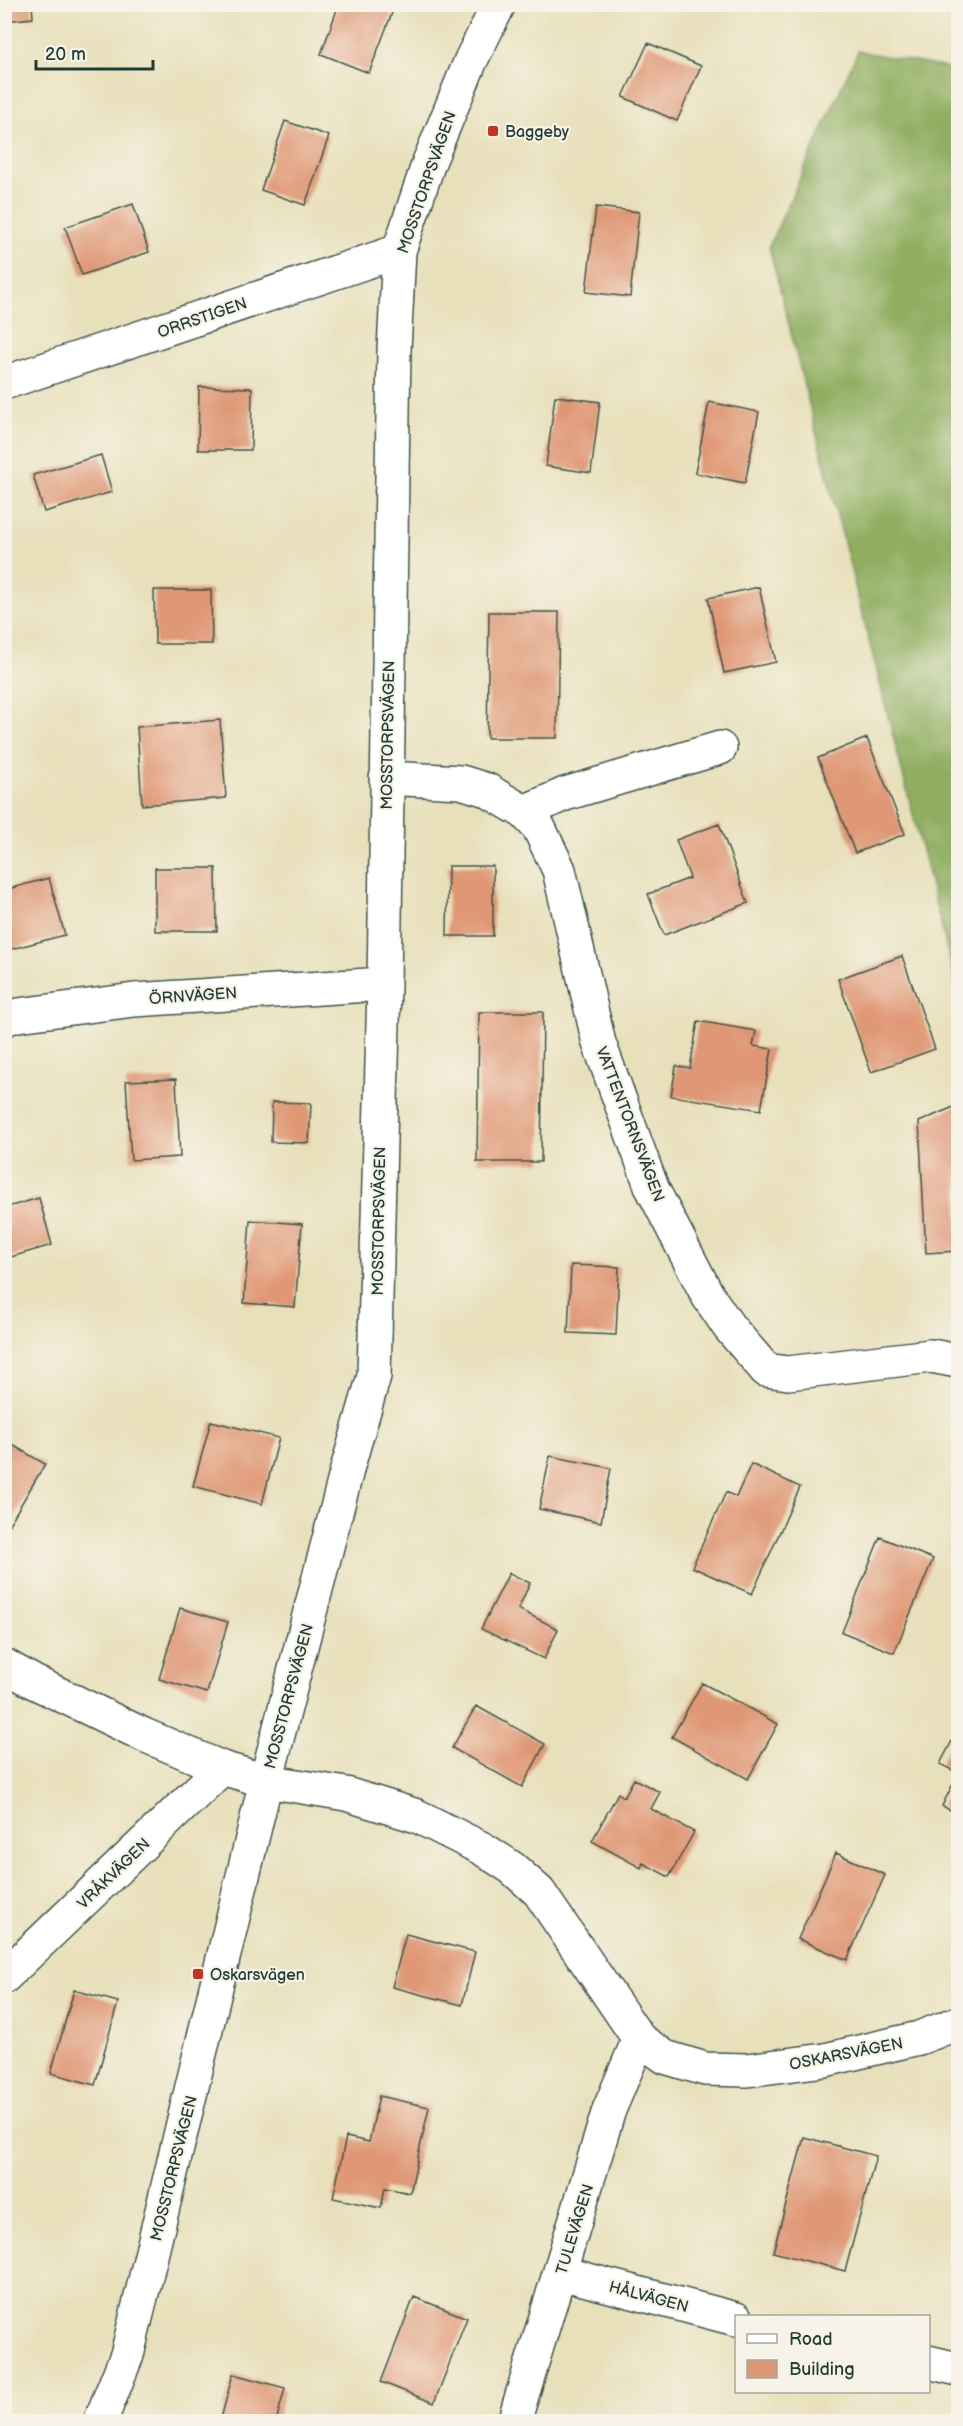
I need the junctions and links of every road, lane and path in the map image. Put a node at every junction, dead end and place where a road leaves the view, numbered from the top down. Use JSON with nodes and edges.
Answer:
{"nodes":[{"id":1,"x":499,"y":4,"type":"edge"},
{"id":2,"x":399,"y":251,"type":"junction"},
{"id":3,"x":4,"y":382,"type":"edge"},
{"id":4,"x":720,"y":748,"type":"dead end"},
{"id":5,"x":386,"y":778,"type":"junction"},
{"id":6,"x":524,"y":812,"type":"junction"},
{"id":7,"x":384,"y":984,"type":"junction"},
{"id":8,"x":4,"y":1019,"type":"edge"},
{"id":9,"x":958,"y":1361,"type":"edge"},
{"id":10,"x":4,"y":1665,"type":"edge"},
{"id":11,"x":222,"y":1768,"type":"junction"},
{"id":12,"x":266,"y":1781,"type":"junction"},
{"id":13,"x":4,"y":1977,"type":"edge"},
{"id":14,"x":958,"y":2023,"type":"edge"},
{"id":15,"x":639,"y":2039,"type":"junction"},
{"id":16,"x":561,"y":2273,"type":"junction"},
{"id":17,"x":735,"y":2319,"type":"edge"},
{"id":18,"x":930,"y":2362,"type":"edge"},
{"id":19,"x":958,"y":2369,"type":"edge"},
{"id":20,"x":100,"y":2421,"type":"edge"},
{"id":21,"x":514,"y":2421,"type":"edge"}],
"edges":[{"from":1,"to":2,"type":"street","name":"MOSSTORPSVÄGEN"},
{"from":2,"to":3,"type":"street","name":"ORRSTIGEN"},
{"from":2,"to":5,"type":"street","name":"MOSSTORPSVÄGEN"},
{"from":4,"to":6,"type":"street"},
{"from":5,"to":6,"type":"street","name":"VATTENTORNSVÄGEN"},
{"from":5,"to":7,"type":"street","name":"MOSSTORPSVÄGEN"},
{"from":6,"to":9,"type":"street","name":"VATTENTORNSVÄGEN"},
{"from":7,"to":8,"type":"street","name":"ÖRNVÄGEN"},
{"from":7,"to":12,"type":"street","name":"MOSSTORPSVÄGEN"},
{"from":10,"to":11,"type":"street","name":"OSKARSVÄGEN"},
{"from":11,"to":12,"type":"street","name":"OSKARSVÄGEN"},
{"from":11,"to":13,"type":"street","name":"VRÅKVÄGEN"},
{"from":12,"to":15,"type":"street","name":"OSKARSVÄGEN"},
{"from":12,"to":20,"type":"street","name":"MOSSTORPSVÄGEN"},
{"from":14,"to":15,"type":"street","name":"OSKARSVÄGEN"},
{"from":15,"to":16,"type":"street","name":"TULEVÄGEN"},
{"from":16,"to":17,"type":"street","name":"HÅLVÄGEN"},
{"from":16,"to":21,"type":"street","name":"TULEVÄGEN"},
{"from":18,"to":19,"type":"street"}]}
